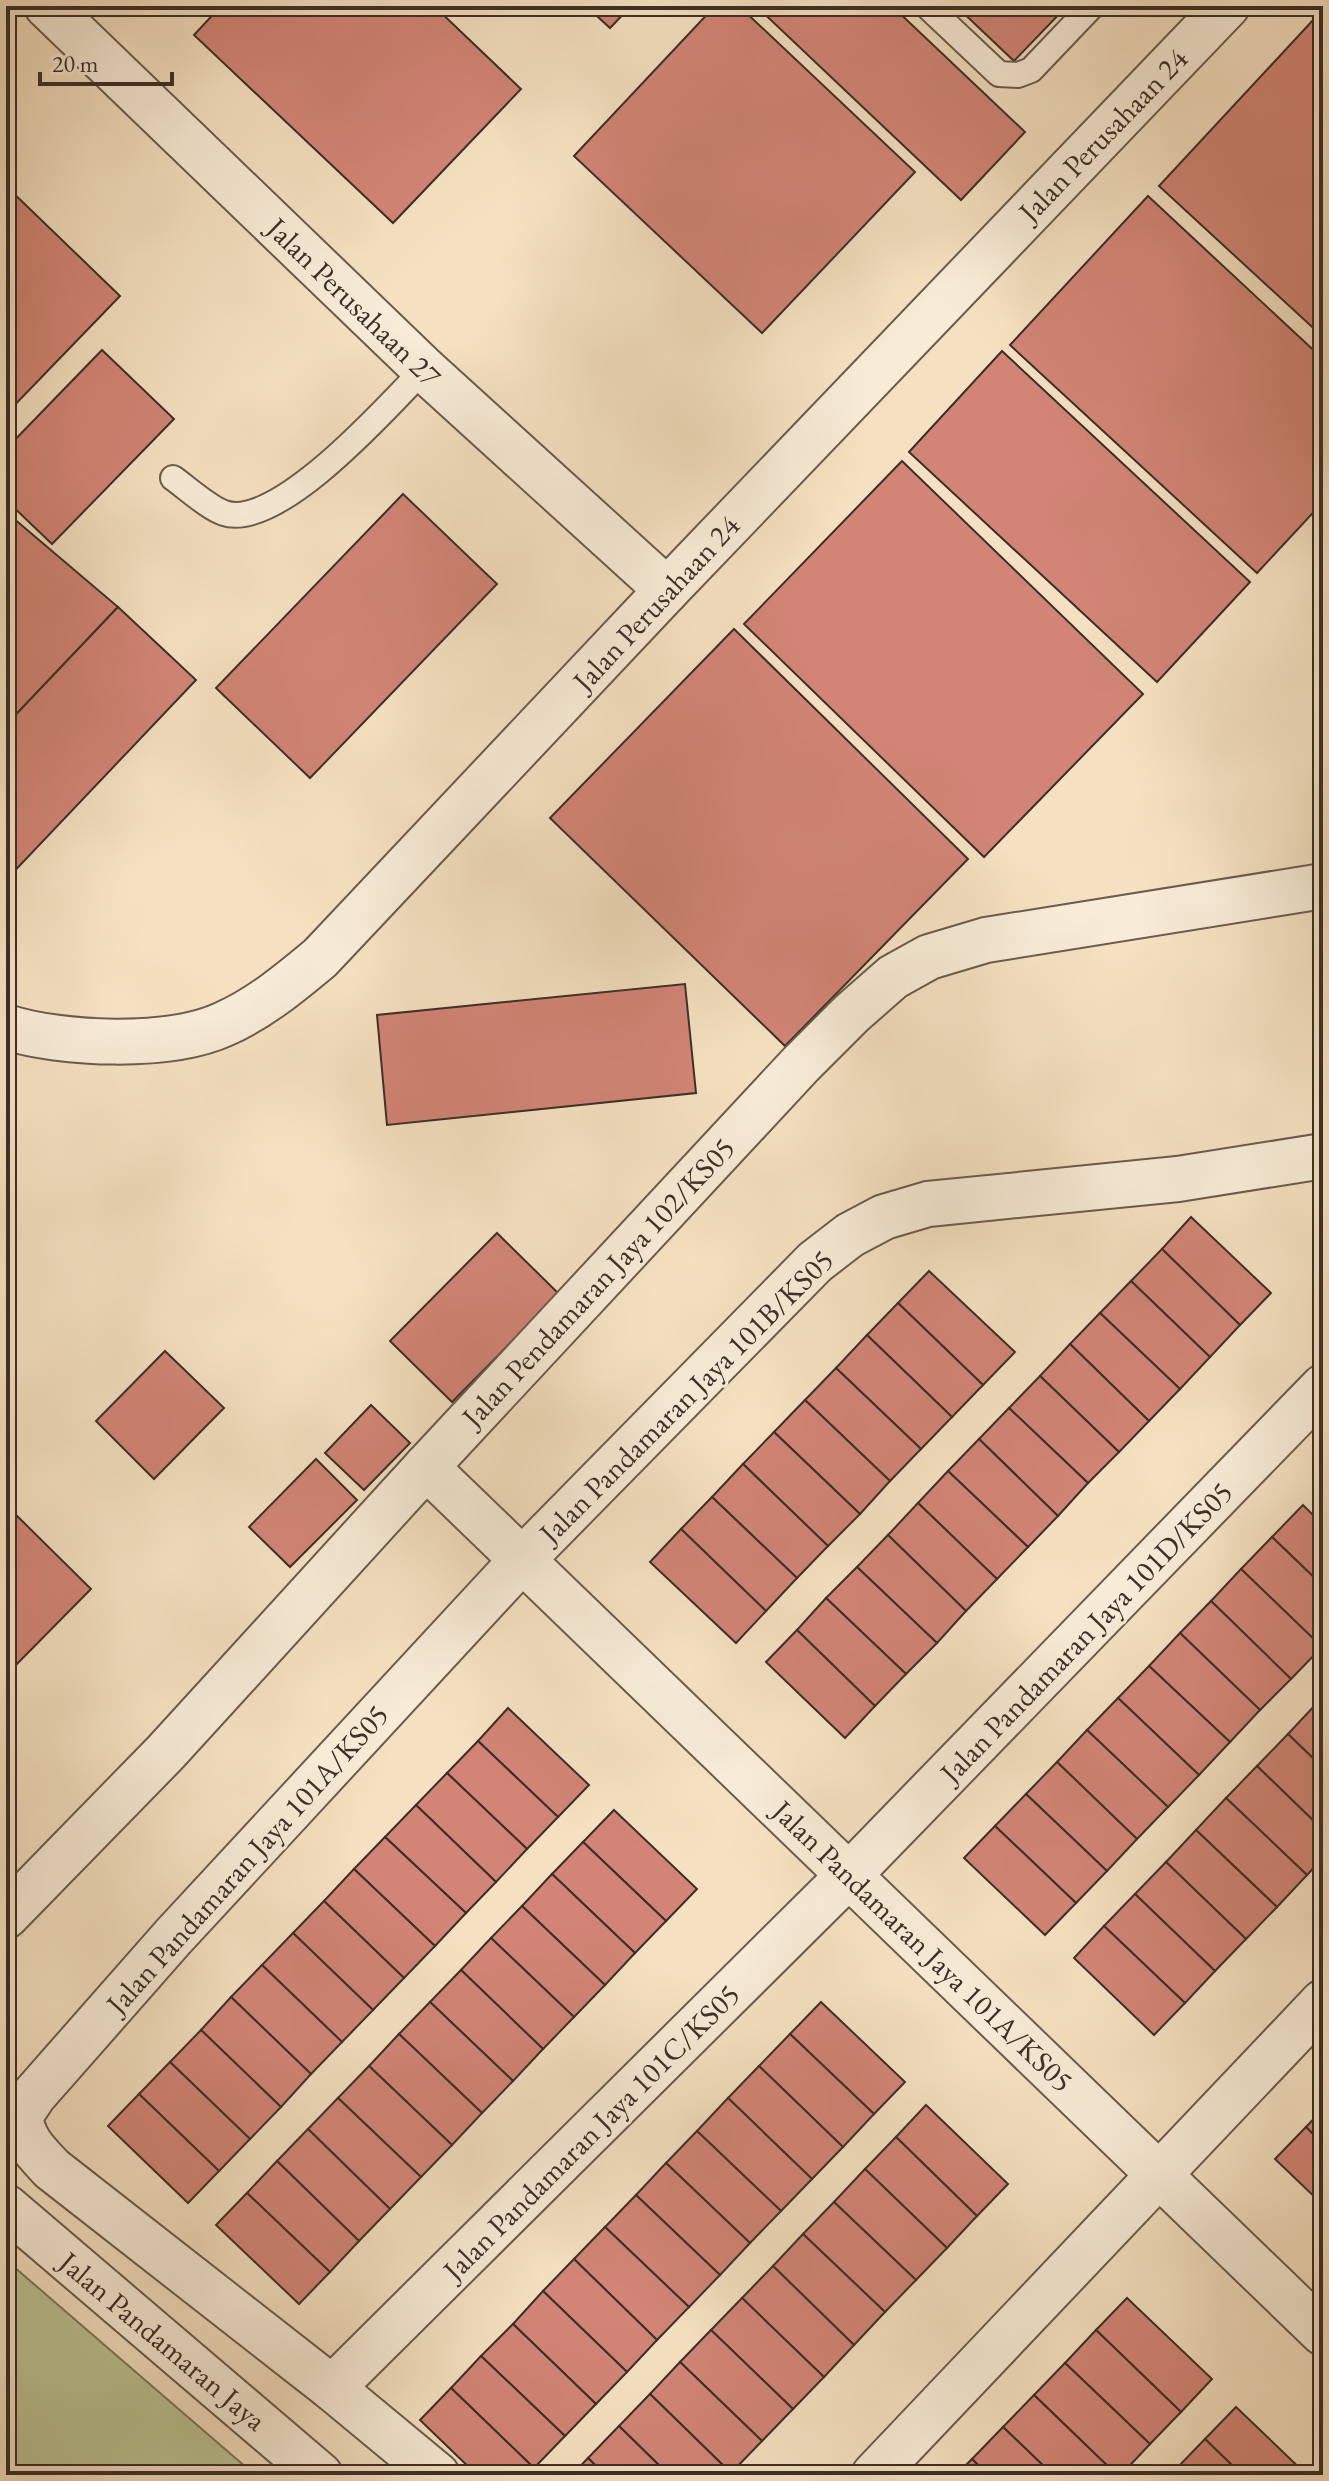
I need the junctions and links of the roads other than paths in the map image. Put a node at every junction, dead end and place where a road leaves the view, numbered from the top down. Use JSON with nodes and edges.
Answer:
{"nodes":[{"id":1,"x":927,"y":6,"type":"edge"},
{"id":2,"x":1092,"y":6,"type":"edge"},
{"id":3,"x":1227,"y":6,"type":"edge"},
{"id":4,"x":49,"y":7,"type":"edge"},
{"id":5,"x":424,"y":369,"type":"junction"},
{"id":6,"x":173,"y":478,"type":"dead end"},
{"id":7,"x":667,"y":590,"type":"junction"},
{"id":8,"x":1323,"y":886,"type":"edge"},
{"id":9,"x":6,"y":1027,"type":"edge"},
{"id":10,"x":1323,"y":1156,"type":"edge"},
{"id":11,"x":1323,"y":1387,"type":"edge"},
{"id":12,"x":426,"y":1467,"type":"junction"},
{"id":13,"x":522,"y":1560,"type":"junction"},
{"id":14,"x":849,"y":1875,"type":"junction"},
{"id":15,"x":6,"y":1916,"type":"edge"},
{"id":16,"x":1323,"y":2002,"type":"edge"},
{"id":17,"x":1158,"y":2174,"type":"junction"},
{"id":18,"x":6,"y":2207,"type":"edge"},
{"id":19,"x":1323,"y":2333,"type":"edge"},
{"id":20,"x":332,"y":2388,"type":"junction"},
{"id":21,"x":320,"y":2475,"type":"edge"},
{"id":22,"x":437,"y":2475,"type":"edge"},
{"id":23,"x":874,"y":2475,"type":"edge"}],
"edges":[{"from":1,"to":2,"type":"lane"},
{"from":3,"to":7,"type":"street","name":"Jalan Perusahaan 24"},
{"from":4,"to":5,"type":"street","name":"Jalan Perusahaan 27"},
{"from":5,"to":6,"type":"lane"},
{"from":5,"to":7,"type":"street","name":"Jalan Perusahaan 27"},
{"from":7,"to":9,"type":"street","name":"Jalan Perusahaan 24"},
{"from":8,"to":12,"type":"street","name":"Jalan Pendamaran Jaya 102/KS05"},
{"from":10,"to":13,"type":"street","name":"Jalan Pandamaran Jaya 101B/KS05"},
{"from":11,"to":14,"type":"street","name":"Jalan Pandamaran Jaya 101D/KS05"},
{"from":12,"to":13,"type":"street","name":"Jalan Pandamaran Jaya 101A/KS05"},
{"from":12,"to":15,"type":"street","name":"Jalan Pendamaran Jaya 102/KS05"},
{"from":13,"to":14,"type":"street","name":"Jalan Pandamaran Jaya 101A/KS05"},
{"from":13,"to":20,"type":"street","name":"Jalan Pandamaran Jaya 101A/KS05"},
{"from":14,"to":17,"type":"street","name":"Jalan Pandamaran Jaya 101A/KS05"},
{"from":14,"to":20,"type":"street","name":"Jalan Pandamaran Jaya 101C/KS05"},
{"from":16,"to":17,"type":"street"},
{"from":17,"to":19,"type":"street","name":"Jalan Pandamaran Jaya 101A/KS05"},
{"from":17,"to":23,"type":"street"},
{"from":18,"to":21,"type":"street","name":"Jalan Pandamaran Jaya"},
{"from":20,"to":22,"type":"street","name":"Jalan Pandamaran Jaya 101A/KS05"}]}
